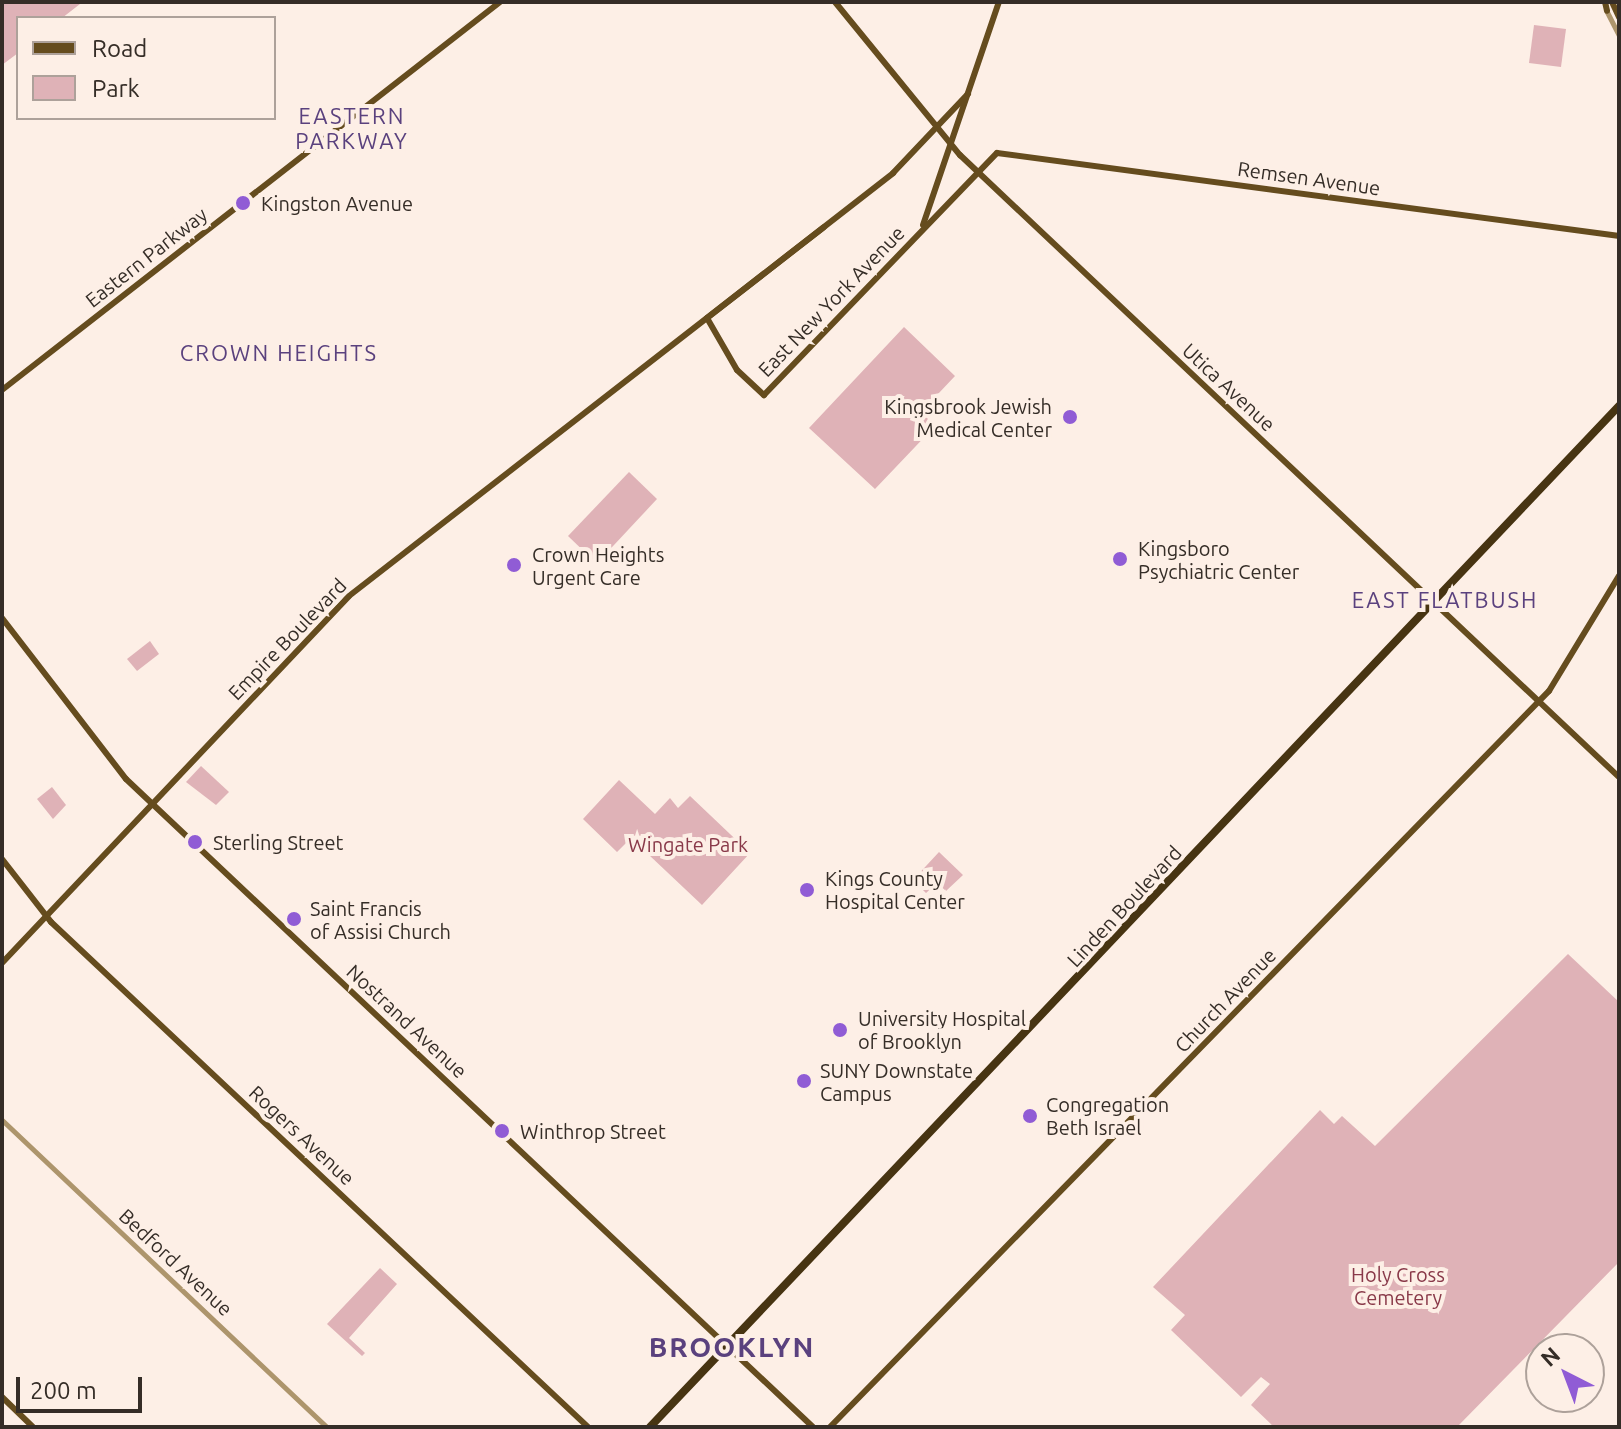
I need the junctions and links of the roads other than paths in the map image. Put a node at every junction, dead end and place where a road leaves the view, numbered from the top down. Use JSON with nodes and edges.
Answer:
{"nodes":[{"id":1,"x":500,"y":2,"type":"edge"},
{"id":2,"x":835,"y":2,"type":"edge"},
{"id":3,"x":999,"y":2,"type":"edge"},
{"id":4,"x":1604,"y":2,"type":"edge"},
{"id":5,"x":1612,"y":2,"type":"edge"},
{"id":6,"x":1607,"y":11,"type":"joint"},
{"id":7,"x":1619,"y":17,"type":"edge"},
{"id":8,"x":1619,"y":36,"type":"edge"},
{"id":9,"x":968,"y":94,"type":"junction"},
{"id":10,"x":937,"y":130,"type":"junction"},
{"id":11,"x":951,"y":146,"type":"junction"},
{"id":12,"x":994,"y":153,"type":"joint"},
{"id":13,"x":976,"y":170,"type":"junction"},
{"id":14,"x":922,"y":228,"type":"junction"},
{"id":15,"x":1619,"y":236,"type":"edge"},
{"id":16,"x":707,"y":318,"type":"junction"},
{"id":17,"x":2,"y":390,"type":"edge"},
{"id":18,"x":1619,"y":406,"type":"edge"},
{"id":19,"x":1619,"y":576,"type":"edge"},
{"id":20,"x":1434,"y":602,"type":"junction"},
{"id":21,"x":2,"y":618,"type":"edge"},
{"id":22,"x":1539,"y":702,"type":"junction"},
{"id":23,"x":1619,"y":777,"type":"edge"},
{"id":24,"x":152,"y":803,"type":"junction"},
{"id":25,"x":2,"y":859,"type":"edge"},
{"id":26,"x":46,"y":916,"type":"junction"},
{"id":27,"x":2,"y":963,"type":"edge"},
{"id":28,"x":2,"y":1120,"type":"edge"},
{"id":29,"x":728,"y":1347,"type":"junction"},
{"id":30,"x":2,"y":1397,"type":"edge"},
{"id":31,"x":33,"y":1427,"type":"edge"},
{"id":32,"x":327,"y":1427,"type":"edge"},
{"id":33,"x":588,"y":1427,"type":"edge"},
{"id":34,"x":650,"y":1427,"type":"edge"},
{"id":35,"x":813,"y":1427,"type":"edge"},
{"id":36,"x":830,"y":1427,"type":"edge"}],
"edges":[{"from":1,"to":17,"type":"main road","name":"Eastern Parkway"},
{"from":2,"to":10,"type":"main road","name":"Utica Avenue"},
{"from":3,"to":9,"type":"main road","name":"East New York Avenue"},
{"from":4,"to":6,"type":"main road"},
{"from":5,"to":7,"type":"main road"},
{"from":6,"to":8,"type":"street"},
{"from":9,"to":10,"type":"main road","name":"Empire Boulevard"},
{"from":9,"to":11,"type":"main road","name":"East New York Avenue"},
{"from":10,"to":11,"type":"main road","name":"Utica Avenue"},
{"from":10,"to":16,"type":"main road","name":"Empire Boulevard"},
{"from":11,"to":13,"type":"main road","name":"Utica Avenue"},
{"from":11,"to":14,"type":"main road","name":"East New York Avenue"},
{"from":12,"to":13,"type":"main road","name":"East New York Avenue"},
{"from":12,"to":15,"type":"main road","name":"Remsen Avenue"},
{"from":13,"to":14,"type":"main road","name":"East New York Avenue"},
{"from":13,"to":20,"type":"main road","name":"Utica Avenue"},
{"from":14,"to":16,"type":"main road","name":"East New York Avenue"},
{"from":16,"to":24,"type":"main road","name":"Empire Boulevard"},
{"from":18,"to":20,"type":"highway","name":"Linden Boulevard"},
{"from":19,"to":22,"type":"main road","name":"Church Avenue"},
{"from":20,"to":22,"type":"main road","name":"Utica Avenue"},
{"from":20,"to":29,"type":"highway","name":"Linden Boulevard"},
{"from":21,"to":24,"type":"main road","name":"Nostrand Avenue"},
{"from":22,"to":23,"type":"main road","name":"Utica Avenue"},
{"from":22,"to":36,"type":"main road","name":"Church Avenue"},
{"from":24,"to":26,"type":"main road","name":"Empire Boulevard"},
{"from":24,"to":29,"type":"main road","name":"Nostrand Avenue"},
{"from":25,"to":26,"type":"main road","name":"Rogers Avenue"},
{"from":26,"to":27,"type":"main road","name":"Empire Boulevard"},
{"from":26,"to":33,"type":"main road","name":"Rogers Avenue"},
{"from":28,"to":32,"type":"street","name":"Bedford Avenue"},
{"from":29,"to":34,"type":"highway","name":"Linden Boulevard"},
{"from":29,"to":35,"type":"main road","name":"Nostrand Avenue"},
{"from":30,"to":31,"type":"main road"}]}
